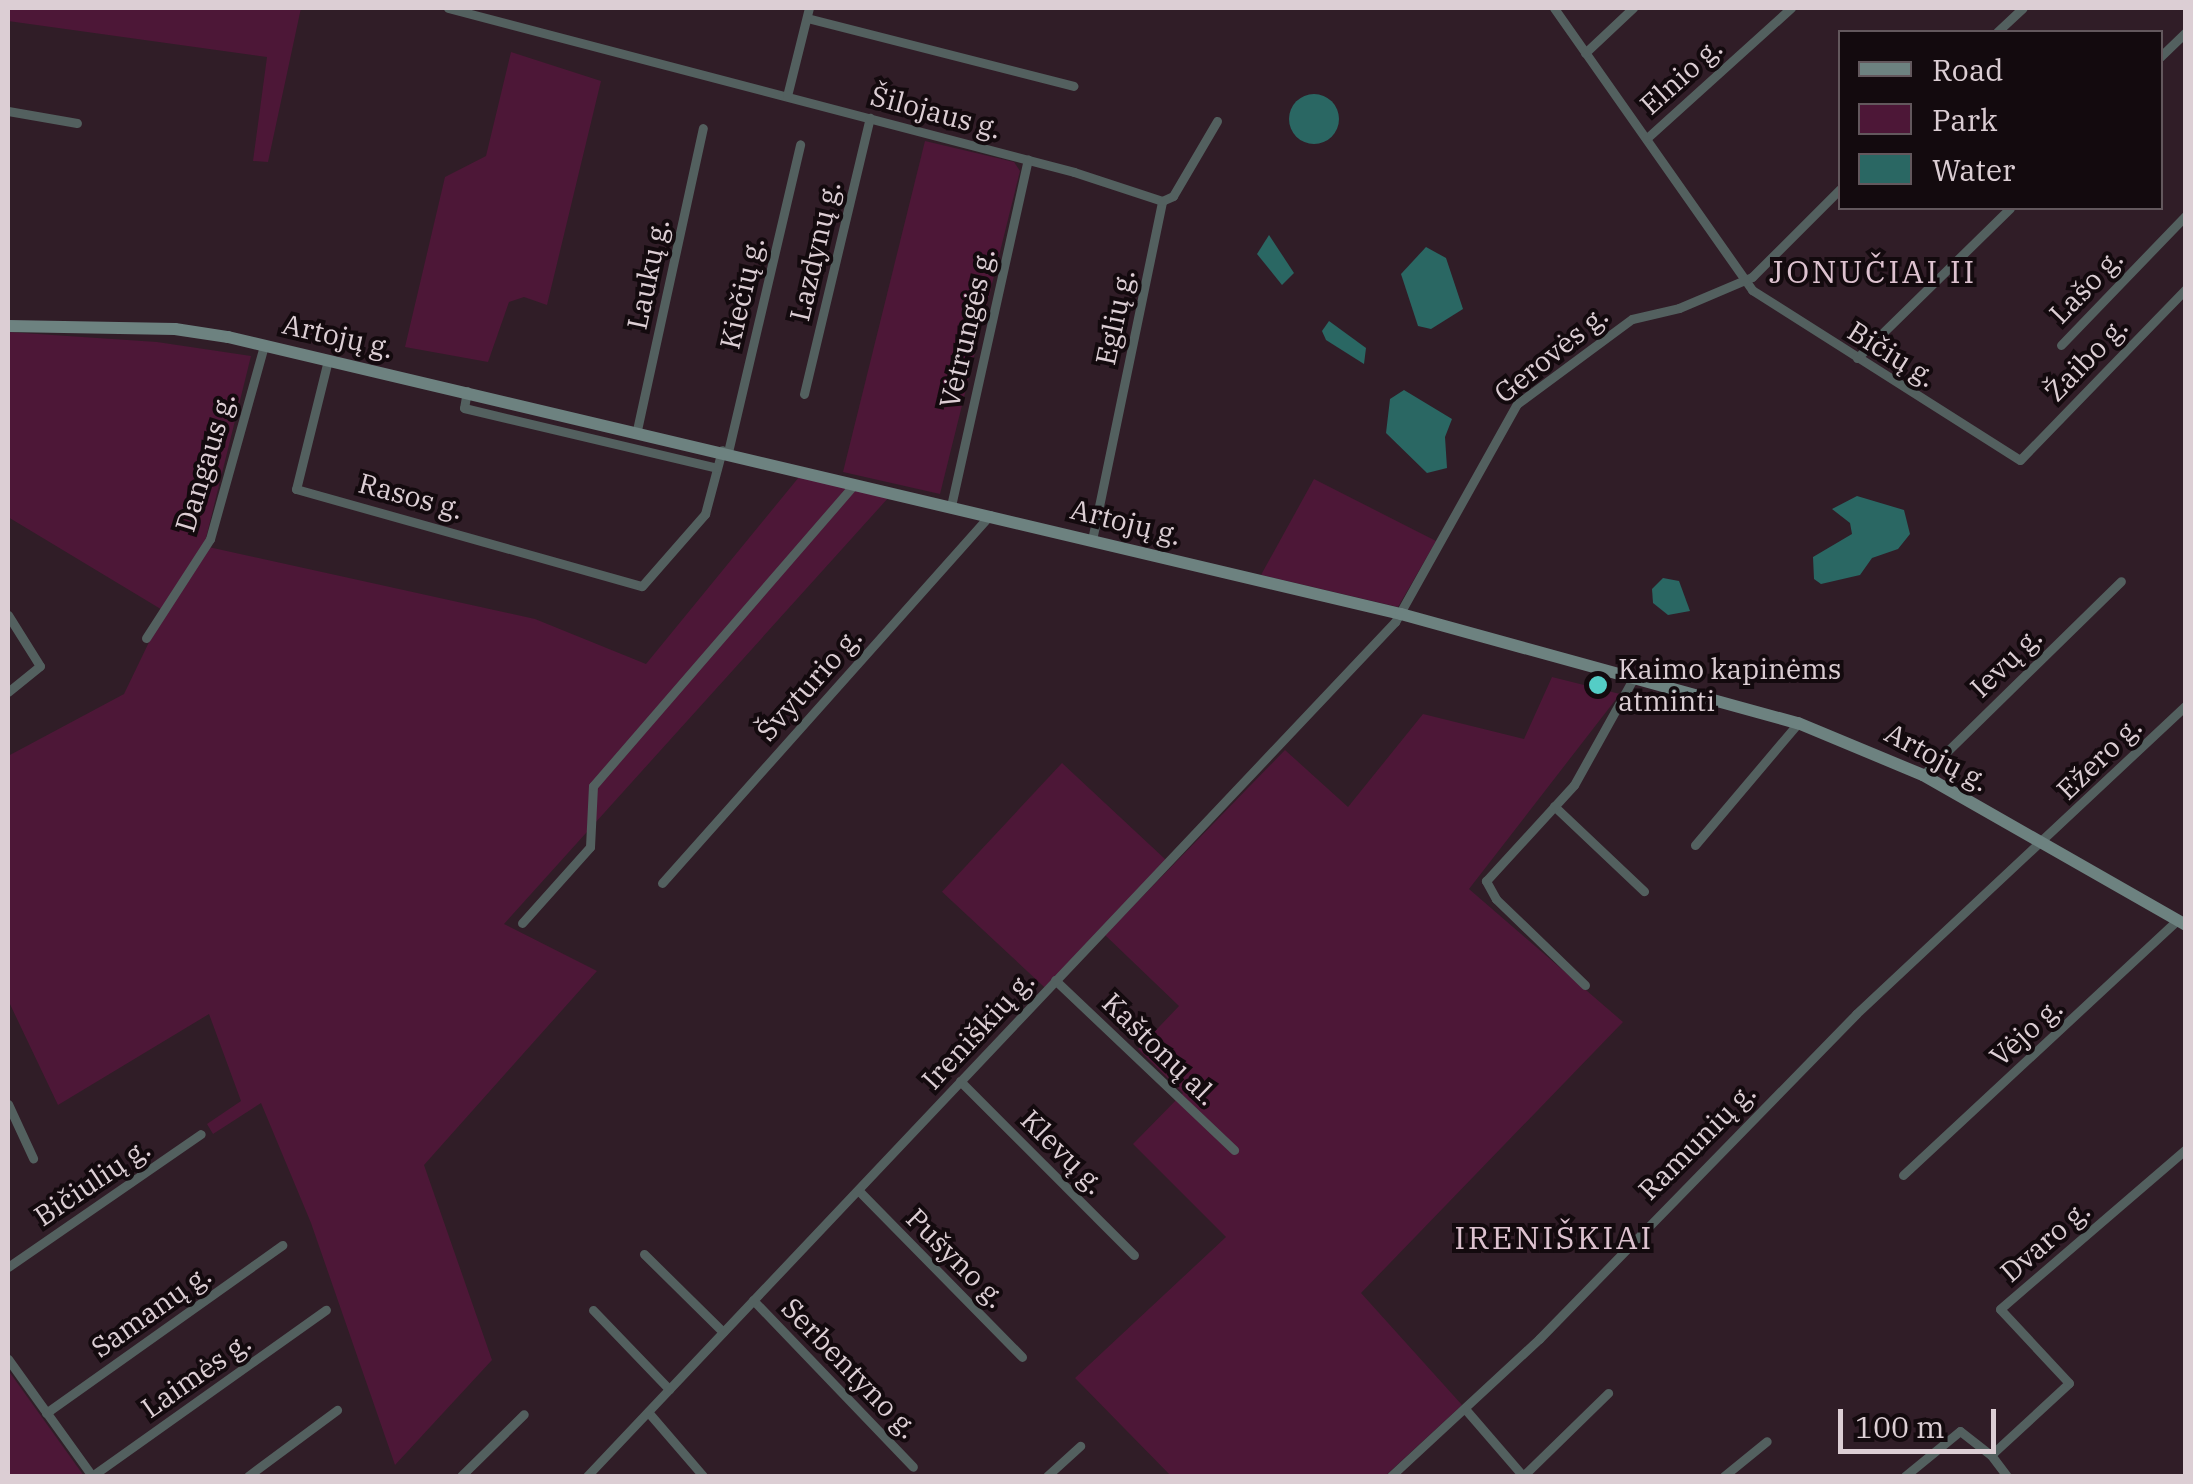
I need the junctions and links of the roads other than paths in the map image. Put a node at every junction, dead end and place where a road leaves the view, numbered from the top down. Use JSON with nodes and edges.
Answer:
{"nodes":[{"id":1,"x":448,"y":8,"type":"edge"},
{"id":2,"x":1554,"y":8,"type":"edge"},
{"id":3,"x":1633,"y":8,"type":"edge"},
{"id":4,"x":1790,"y":8,"type":"edge"},
{"id":5,"x":2022,"y":8,"type":"edge"},
{"id":6,"x":808,"y":13,"type":"edge"},
{"id":7,"x":2000,"y":30,"type":"edge"},
{"id":8,"x":2186,"y":32,"type":"edge"},
{"id":9,"x":1586,"y":52,"type":"junction"},
{"id":10,"x":2163,"y":54,"type":"edge"},
{"id":11,"x":1072,"y":86,"type":"dead end"},
{"id":12,"x":787,"y":96,"type":"junction"},
{"id":13,"x":8,"y":111,"type":"edge"},
{"id":14,"x":870,"y":118,"type":"junction"},
{"id":15,"x":1218,"y":121,"type":"dead end"},
{"id":16,"x":77,"y":123,"type":"dead end"},
{"id":17,"x":703,"y":128,"type":"dead end"},
{"id":18,"x":1647,"y":138,"type":"junction"},
{"id":19,"x":800,"y":144,"type":"dead end"},
{"id":20,"x":1028,"y":160,"type":"junction"},
{"id":21,"x":1838,"y":191,"type":"edge"},
{"id":22,"x":1162,"y":201,"type":"junction"},
{"id":23,"x":2008,"y":210,"type":"edge"},
{"id":24,"x":2186,"y":215,"type":"edge"},
{"id":25,"x":1744,"y":281,"type":"junction"},
{"id":26,"x":2186,"y":289,"type":"edge"},
{"id":27,"x":8,"y":326,"type":"edge"},
{"id":28,"x":264,"y":345,"type":"junction"},
{"id":29,"x":2061,"y":346,"type":"dead end"},
{"id":30,"x":1857,"y":358,"type":"junction"},
{"id":31,"x":328,"y":360,"type":"junction"},
{"id":32,"x":468,"y":392,"type":"junction"},
{"id":33,"x":804,"y":394,"type":"dead end"},
{"id":34,"x":637,"y":430,"type":"junction"},
{"id":35,"x":725,"y":451,"type":"junction"},
{"id":36,"x":2020,"y":460,"type":"joint"},
{"id":37,"x":717,"y":468,"type":"junction"},
{"id":38,"x":857,"y":482,"type":"junction"},
{"id":39,"x":951,"y":506,"type":"junction"},
{"id":40,"x":990,"y":515,"type":"junction"},
{"id":41,"x":1092,"y":540,"type":"junction"},
{"id":42,"x":2120,"y":581,"type":"dead end"},
{"id":43,"x":642,"y":586,"type":"joint"},
{"id":44,"x":1401,"y":614,"type":"junction"},
{"id":45,"x":8,"y":615,"type":"edge"},
{"id":46,"x":146,"y":638,"type":"dead end"},
{"id":47,"x":1633,"y":679,"type":"junction"},
{"id":48,"x":8,"y":692,"type":"edge"},
{"id":49,"x":2186,"y":705,"type":"edge"},
{"id":50,"x":1798,"y":723,"type":"junction"},
{"id":51,"x":1923,"y":776,"type":"junction"},
{"id":52,"x":1554,"y":806,"type":"junction"},
{"id":53,"x":2042,"y":843,"type":"junction"},
{"id":54,"x":1695,"y":845,"type":"dead end"},
{"id":55,"x":662,"y":884,"type":"dead end"},
{"id":56,"x":1644,"y":891,"type":"dead end"},
{"id":57,"x":2181,"y":922,"type":"edge"},
{"id":58,"x":522,"y":924,"type":"dead end"},
{"id":59,"x":1056,"y":980,"type":"junction"},
{"id":60,"x":1585,"y":985,"type":"dead end"},
{"id":61,"x":960,"y":1082,"type":"junction"},
{"id":62,"x":8,"y":1104,"type":"edge"},
{"id":63,"x":201,"y":1134,"type":"dead end"},
{"id":64,"x":2186,"y":1149,"type":"edge"},
{"id":65,"x":1234,"y":1150,"type":"dead end"},
{"id":66,"x":33,"y":1158,"type":"dead end"},
{"id":67,"x":1902,"y":1175,"type":"dead end"},
{"id":68,"x":858,"y":1190,"type":"junction"},
{"id":69,"x":282,"y":1245,"type":"dead end"},
{"id":70,"x":644,"y":1254,"type":"dead end"},
{"id":71,"x":1134,"y":1255,"type":"dead end"},
{"id":72,"x":8,"y":1267,"type":"edge"},
{"id":73,"x":753,"y":1300,"type":"junction"},
{"id":74,"x":326,"y":1310,"type":"dead end"},
{"id":75,"x":593,"y":1310,"type":"dead end"},
{"id":76,"x":722,"y":1332,"type":"junction"},
{"id":77,"x":1022,"y":1357,"type":"dead end"},
{"id":78,"x":8,"y":1359,"type":"edge"},
{"id":79,"x":670,"y":1390,"type":"junction"},
{"id":80,"x":1608,"y":1393,"type":"dead end"},
{"id":81,"x":337,"y":1410,"type":"dead end"},
{"id":82,"x":1466,"y":1410,"type":"junction"},
{"id":83,"x":648,"y":1412,"type":"junction"},
{"id":84,"x":46,"y":1413,"type":"junction"},
{"id":85,"x":524,"y":1414,"type":"dead end"},
{"id":86,"x":1767,"y":1441,"type":"dead end"},
{"id":87,"x":1080,"y":1446,"type":"dead end"},
{"id":88,"x":1991,"y":1456,"type":"junction"},
{"id":89,"x":913,"y":1467,"type":"dead end"},
{"id":90,"x":1520,"y":1474,"type":"edge"},
{"id":91,"x":92,"y":1476,"type":"edge"},
{"id":92,"x":248,"y":1476,"type":"edge"},
{"id":93,"x":461,"y":1476,"type":"edge"},
{"id":94,"x":588,"y":1476,"type":"edge"},
{"id":95,"x":703,"y":1476,"type":"edge"},
{"id":96,"x":1047,"y":1476,"type":"edge"},
{"id":97,"x":1391,"y":1476,"type":"edge"},
{"id":98,"x":1505,"y":1476,"type":"edge"},
{"id":99,"x":1724,"y":1476,"type":"edge"},
{"id":100,"x":1905,"y":1476,"type":"edge"},
{"id":101,"x":2007,"y":1476,"type":"edge"}],
"edges":[{"from":1,"to":12,"type":"street","name":"Šilojaus g."},
{"from":2,"to":9,"type":"street"},
{"from":3,"to":9,"type":"street"},
{"from":4,"to":18,"type":"street","name":"Elnio g."},
{"from":5,"to":7,"type":"street"},
{"from":6,"to":11,"type":"street"},
{"from":6,"to":12,"type":"street"},
{"from":8,"to":10,"type":"street"},
{"from":9,"to":18,"type":"street"},
{"from":12,"to":14,"type":"street","name":"Šilojaus g."},
{"from":13,"to":16,"type":"street"},
{"from":14,"to":20,"type":"street","name":"Šilojaus g."},
{"from":14,"to":33,"type":"street","name":"Lazdynų g."},
{"from":15,"to":22,"type":"street","name":"Eglių g."},
{"from":17,"to":34,"type":"street","name":"Laukų g."},
{"from":18,"to":25,"type":"street"},
{"from":19,"to":35,"type":"street","name":"Kiečių g."},
{"from":20,"to":22,"type":"street","name":"Šilojaus g."},
{"from":20,"to":39,"type":"street","name":"Vėtrungės g."},
{"from":21,"to":25,"type":"street"},
{"from":22,"to":41,"type":"street","name":"Eglių g."},
{"from":23,"to":30,"type":"street"},
{"from":24,"to":29,"type":"street","name":"Lašo g."},
{"from":25,"to":30,"type":"street","name":"Bičių g."},
{"from":25,"to":44,"type":"street","name":"Gerovės g."},
{"from":26,"to":36,"type":"street","name":"Žaibo g."},
{"from":27,"to":28,"type":"main road","name":"Artojų g."},
{"from":28,"to":31,"type":"main road","name":"Artojų g."},
{"from":28,"to":46,"type":"street","name":"Dangaus g."},
{"from":30,"to":36,"type":"street","name":"Bičių g."},
{"from":31,"to":32,"type":"main road","name":"Artojų g."},
{"from":31,"to":43,"type":"street","name":"Rasos g."},
{"from":32,"to":34,"type":"main road","name":"Artojų g."},
{"from":32,"to":37,"type":"street"},
{"from":34,"to":35,"type":"main road","name":"Artojų g."},
{"from":35,"to":37,"type":"street","name":"Kiečių g."},
{"from":35,"to":38,"type":"main road","name":"Artojų g."},
{"from":37,"to":43,"type":"street","name":"Kiečių g."},
{"from":38,"to":39,"type":"main road","name":"Artojų g."},
{"from":38,"to":58,"type":"street"},
{"from":39,"to":40,"type":"main road","name":"Artojų g."},
{"from":40,"to":41,"type":"main road","name":"Artojų g."},
{"from":40,"to":55,"type":"street","name":"Švyturio g."},
{"from":41,"to":44,"type":"main road","name":"Artojų g."},
{"from":42,"to":51,"type":"street","name":"Ievų g."},
{"from":44,"to":47,"type":"main road","name":"Artojų g."},
{"from":44,"to":59,"type":"street","name":"Ireniškių g."},
{"from":45,"to":48,"type":"street"},
{"from":47,"to":50,"type":"main road","name":"Artojų g."},
{"from":47,"to":52,"type":"street"},
{"from":49,"to":53,"type":"street","name":"Ežero g."},
{"from":50,"to":51,"type":"main road","name":"Artojų g."},
{"from":50,"to":54,"type":"street"},
{"from":51,"to":53,"type":"main road","name":"Artojų g."},
{"from":52,"to":56,"type":"street"},
{"from":52,"to":60,"type":"street"},
{"from":53,"to":57,"type":"main road","name":"Artojų g."},
{"from":53,"to":82,"type":"street","name":"Ramunių g."},
{"from":57,"to":67,"type":"street","name":"Vėjo g."},
{"from":59,"to":61,"type":"street","name":"Ireniškių g."},
{"from":59,"to":65,"type":"street","name":"Kaštonų al."},
{"from":61,"to":68,"type":"street","name":"Ireniškių g."},
{"from":61,"to":71,"type":"street","name":"Klevų g."},
{"from":62,"to":66,"type":"street"},
{"from":63,"to":72,"type":"street","name":"Bičiulių g."},
{"from":64,"to":88,"type":"street","name":"Dvaro g."},
{"from":68,"to":73,"type":"street","name":"Ireniškių g."},
{"from":68,"to":77,"type":"street","name":"Pušyno g."},
{"from":69,"to":84,"type":"street","name":"Samanų g."},
{"from":70,"to":76,"type":"street"},
{"from":73,"to":76,"type":"street","name":"Ireniškių g."},
{"from":73,"to":89,"type":"street","name":"Serbentyno g."},
{"from":74,"to":91,"type":"street","name":"Laimės g."},
{"from":75,"to":79,"type":"street"},
{"from":76,"to":79,"type":"street","name":"Ireniškių g."},
{"from":78,"to":84,"type":"street"},
{"from":79,"to":83,"type":"street","name":"Ireniškių g."},
{"from":80,"to":90,"type":"street"},
{"from":81,"to":92,"type":"street"},
{"from":82,"to":90,"type":"street"},
{"from":82,"to":97,"type":"street","name":"Ramunių g."},
{"from":83,"to":94,"type":"street","name":"Ireniškių g."},
{"from":83,"to":95,"type":"street"},
{"from":84,"to":91,"type":"street"},
{"from":85,"to":93,"type":"street"},
{"from":86,"to":99,"type":"street"},
{"from":87,"to":96,"type":"street"},
{"from":88,"to":100,"type":"street"},
{"from":88,"to":101,"type":"street"},
{"from":90,"to":98,"type":"street"}]}
